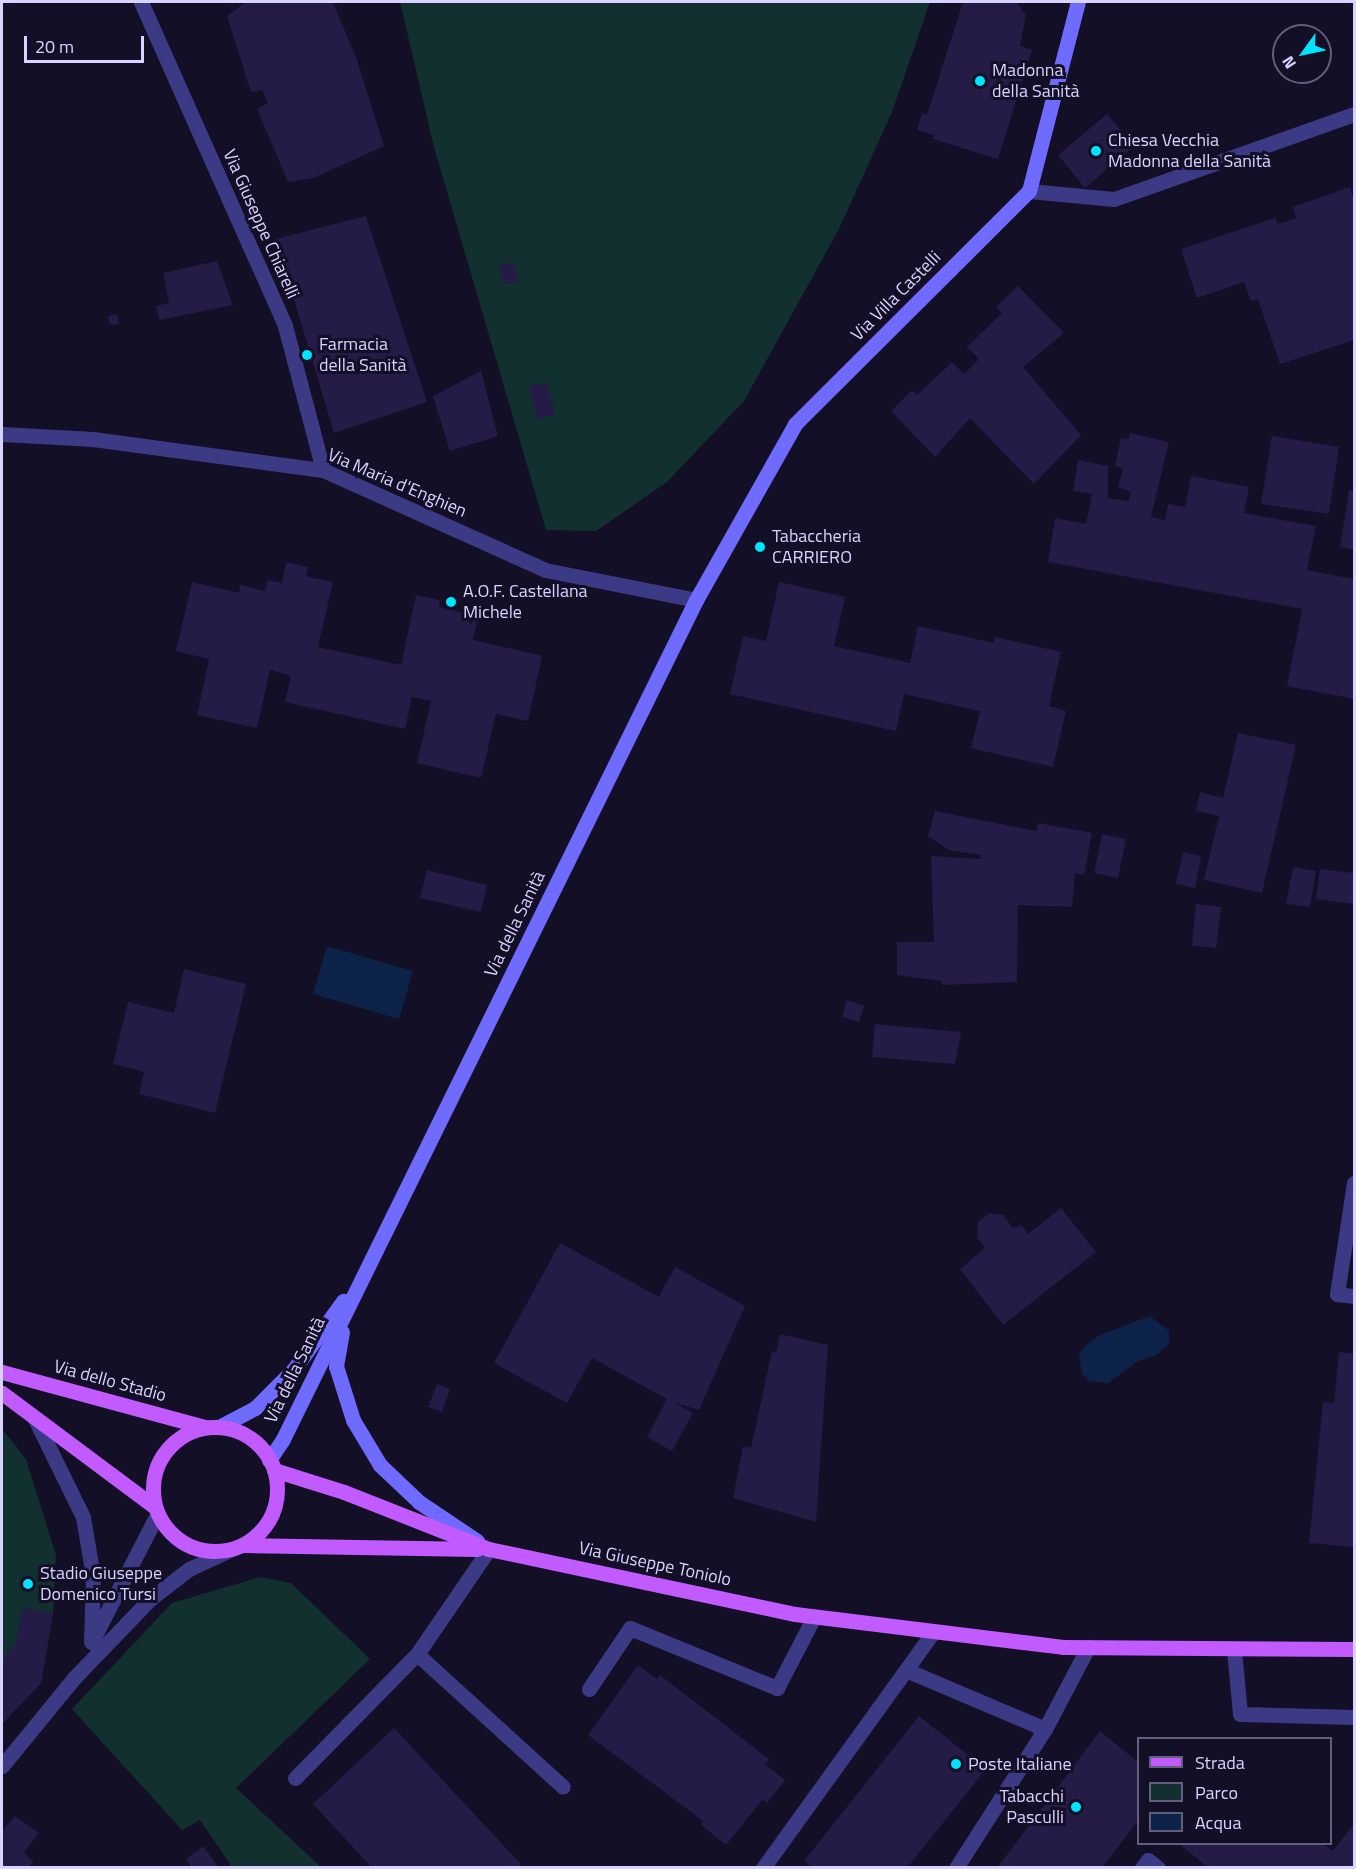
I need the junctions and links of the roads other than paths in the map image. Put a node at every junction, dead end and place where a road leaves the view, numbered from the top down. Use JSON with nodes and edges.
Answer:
{"nodes":[{"id":1,"x":141,"y":2,"type":"edge"},
{"id":2,"x":1078,"y":2,"type":"edge"},
{"id":3,"x":1354,"y":114,"type":"edge"},
{"id":4,"x":1029,"y":191,"type":"junction"},
{"id":5,"x":2,"y":434,"type":"edge"},
{"id":6,"x":323,"y":470,"type":"junction"},
{"id":7,"x":696,"y":600,"type":"junction"},
{"id":8,"x":1354,"y":1183,"type":"edge"},
{"id":9,"x":369,"y":1264,"type":"junction"},
{"id":10,"x":1354,"y":1296,"type":"edge"},
{"id":11,"x":345,"y":1314,"type":"junction"},
{"id":12,"x":2,"y":1372,"type":"edge"},
{"id":13,"x":2,"y":1393,"type":"edge"},
{"id":14,"x":35,"y":1419,"type":"junction"},
{"id":15,"x":213,"y":1427,"type":"junction"},
{"id":16,"x":271,"y":1465,"type":"junction"},
{"id":17,"x":156,"y":1511,"type":"junction"},
{"id":18,"x":237,"y":1547,"type":"junction"},
{"id":19,"x":489,"y":1549,"type":"junction"},
{"id":20,"x":814,"y":1617,"type":"junction"},
{"id":21,"x":934,"y":1631,"type":"junction"},
{"id":22,"x":91,"y":1642,"type":"junction"},
{"id":23,"x":1088,"y":1647,"type":"junction"},
{"id":24,"x":1354,"y":1649,"type":"edge"},
{"id":25,"x":1234,"y":1650,"type":"junction"},
{"id":26,"x":417,"y":1654,"type":"junction"},
{"id":27,"x":906,"y":1670,"type":"junction"},
{"id":28,"x":74,"y":1677,"type":"junction"},
{"id":29,"x":588,"y":1689,"type":"dead end"},
{"id":30,"x":1354,"y":1717,"type":"edge"},
{"id":31,"x":1045,"y":1729,"type":"junction"},
{"id":32,"x":2,"y":1766,"type":"edge"},
{"id":33,"x":295,"y":1778,"type":"dead end"},
{"id":34,"x":563,"y":1787,"type":"dead end"},
{"id":35,"x":763,"y":1868,"type":"edge"},
{"id":36,"x":956,"y":1868,"type":"edge"},
{"id":37,"x":1142,"y":1868,"type":"edge"},
{"id":38,"x":1158,"y":1868,"type":"edge"}],
"edges":[{"from":1,"to":6,"type":"street","name":"Via Giuseppe Chiarelli"},
{"from":2,"to":4,"type":"main road"},
{"from":3,"to":4,"type":"street"},
{"from":4,"to":7,"type":"main road","name":"Via Villa Castelli"},
{"from":5,"to":6,"type":"street","name":"Via Maria d'Enghien"},
{"from":6,"to":7,"type":"street","name":"Via Maria d'Enghien"},
{"from":7,"to":9,"type":"main road","name":"Via della Sanità"},
{"from":8,"to":10,"type":"street"},
{"from":9,"to":11,"type":"main road","name":"Via della Sanità"},
{"from":9,"to":15,"type":"main road","name":"Via della Sanità"},
{"from":11,"to":16,"type":"main road","name":"Via della Sanità"},
{"from":11,"to":19,"type":"main road"},
{"from":12,"to":15,"type":"main road","name":"Via dello Stadio"},
{"from":13,"to":14,"type":"main road"},
{"from":14,"to":17,"type":"main road"},
{"from":14,"to":22,"type":"street"},
{"from":15,"to":16,"type":"main road"},
{"from":15,"to":17,"type":"main road"},
{"from":16,"to":18,"type":"main road"},
{"from":16,"to":19,"type":"main road","name":"Via Giuseppe Toniolo"},
{"from":17,"to":18,"type":"main road"},
{"from":17,"to":22,"type":"street"},
{"from":18,"to":19,"type":"main road","name":"Via Giuseppe Toniolo"},
{"from":18,"to":28,"type":"street"},
{"from":19,"to":20,"type":"main road","name":"Via Giuseppe Toniolo"},
{"from":19,"to":26,"type":"street"},
{"from":20,"to":21,"type":"main road","name":"Via Giuseppe Toniolo"},
{"from":20,"to":29,"type":"street"},
{"from":21,"to":23,"type":"main road","name":"Via Giuseppe Toniolo"},
{"from":21,"to":27,"type":"street"},
{"from":22,"to":28,"type":"street"},
{"from":23,"to":25,"type":"main road","name":"Via Giuseppe Toniolo"},
{"from":23,"to":31,"type":"street"},
{"from":24,"to":25,"type":"main road","name":"Via Giuseppe Toniolo"},
{"from":25,"to":30,"type":"street"},
{"from":26,"to":33,"type":"street"},
{"from":26,"to":34,"type":"street"},
{"from":27,"to":31,"type":"street"},
{"from":27,"to":35,"type":"street"},
{"from":28,"to":32,"type":"street"},
{"from":31,"to":36,"type":"street"},
{"from":37,"to":38,"type":"street"}]}
